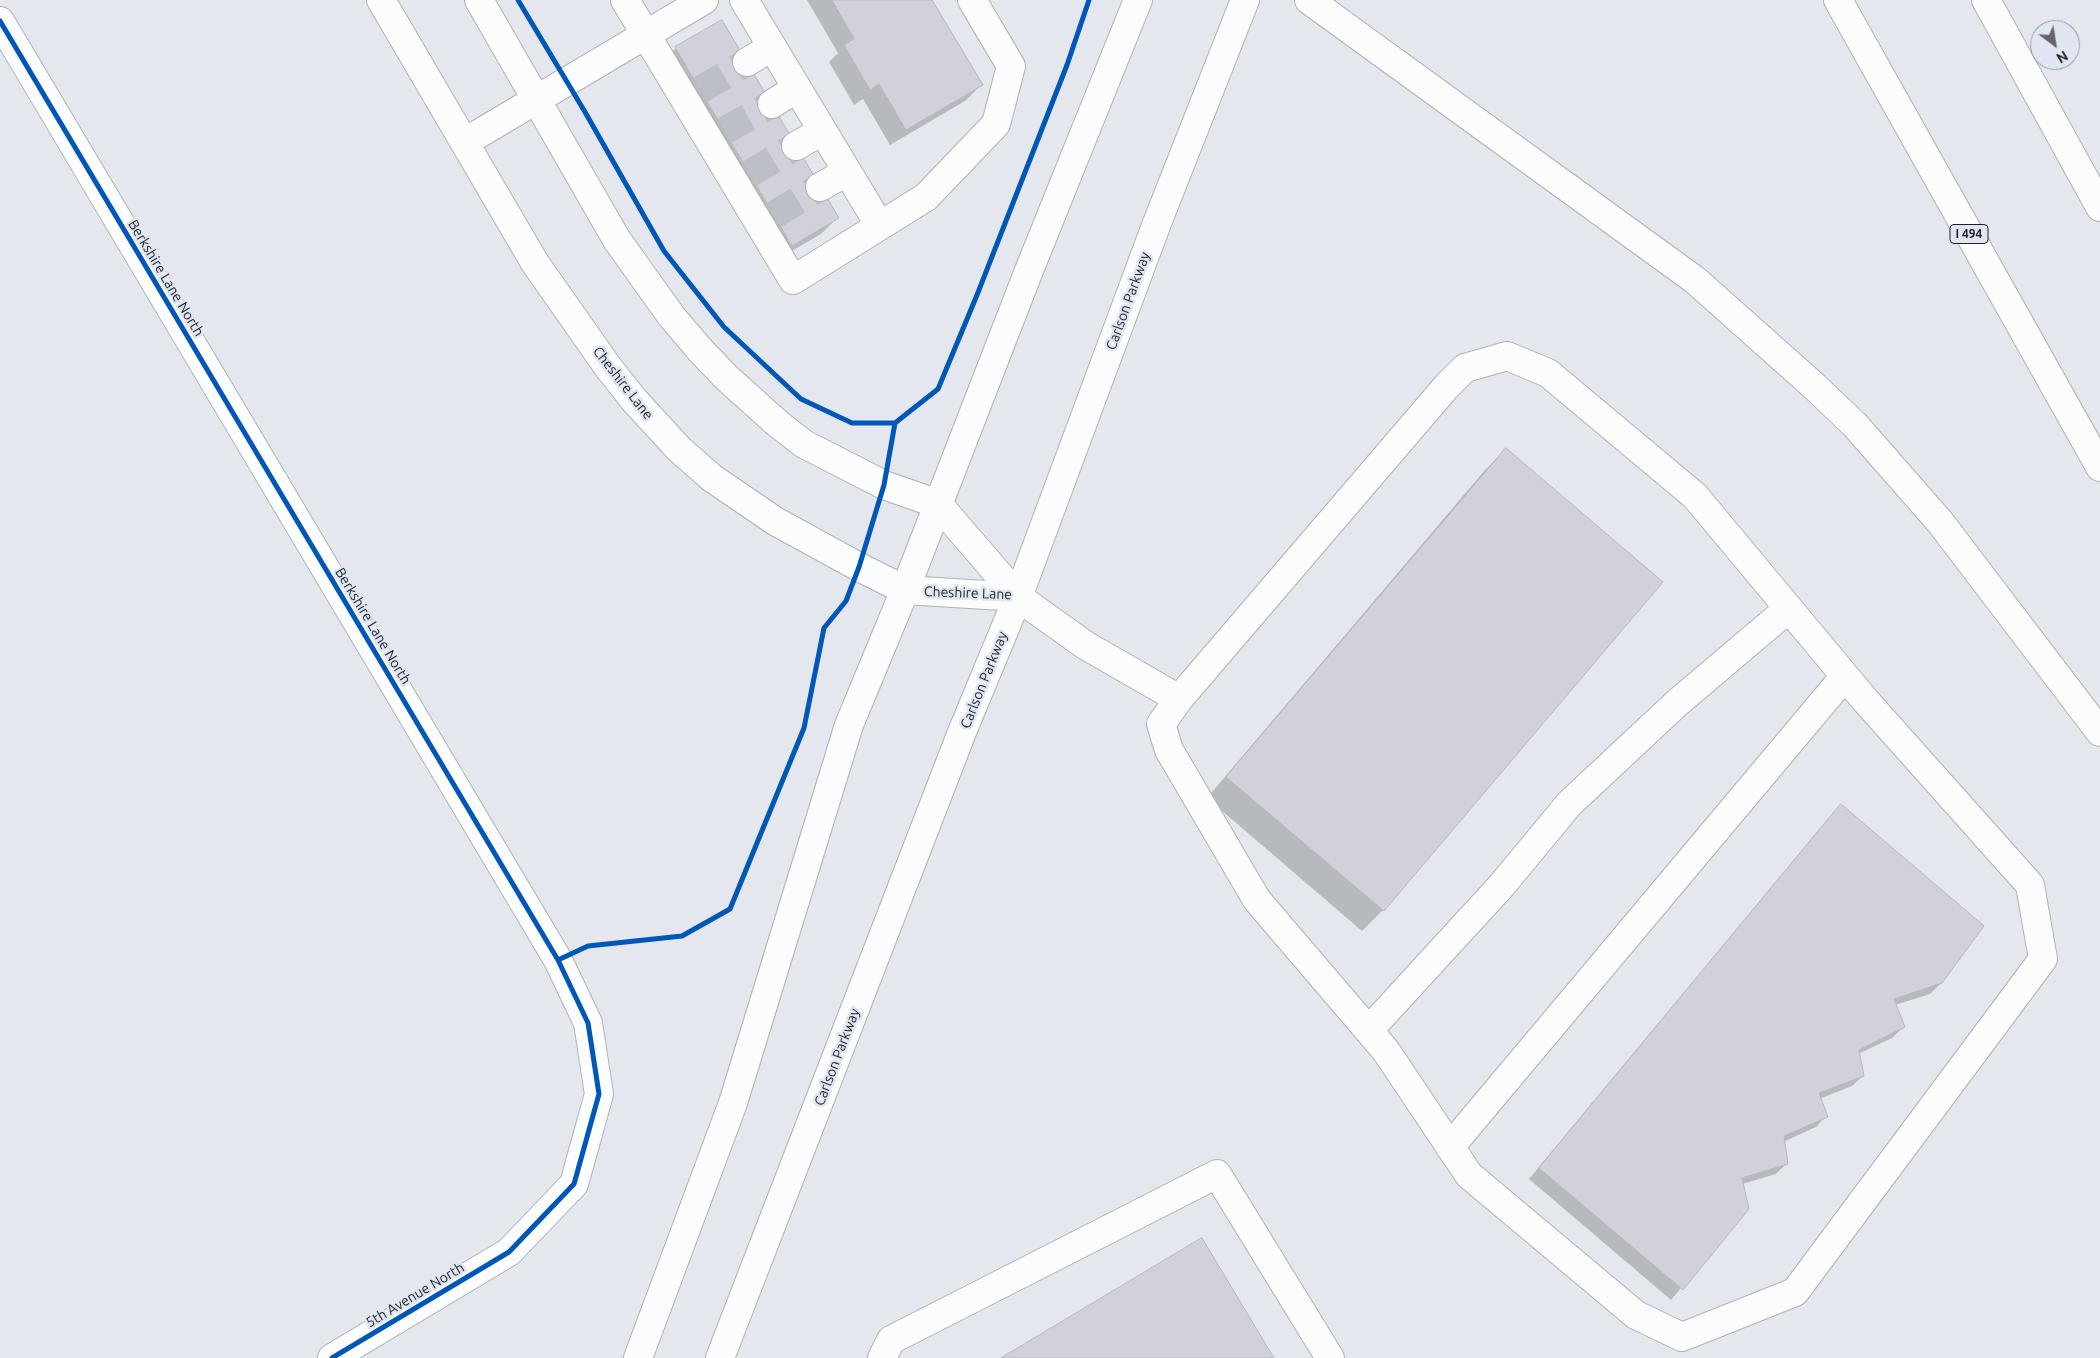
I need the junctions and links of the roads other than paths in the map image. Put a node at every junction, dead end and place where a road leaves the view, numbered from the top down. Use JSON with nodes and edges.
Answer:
{"nodes":[{"id":1,"x":382,"y":0,"type":"edge"},
{"id":2,"x":479,"y":0,"type":"edge"},
{"id":3,"x":624,"y":0,"type":"edge"},
{"id":4,"x":704,"y":0,"type":"edge"},
{"id":5,"x":744,"y":0,"type":"edge"},
{"id":6,"x":972,"y":0,"type":"edge"},
{"id":7,"x":1138,"y":0,"type":"edge"},
{"id":8,"x":1245,"y":0,"type":"edge"},
{"id":9,"x":1309,"y":0,"type":"edge"},
{"id":10,"x":1838,"y":0,"type":"edge"},
{"id":11,"x":1986,"y":0,"type":"edge"},
{"id":12,"x":646,"y":34,"type":"junction"},
{"id":13,"x":4,"y":35,"type":"edge"},
{"id":14,"x":772,"y":46,"type":"junction"},
{"id":15,"x":747,"y":62,"type":"tunnel mouth"},
{"id":16,"x":797,"y":88,"type":"junction"},
{"id":17,"x":536,"y":99,"type":"junction"},
{"id":18,"x":772,"y":104,"type":"tunnel mouth"},
{"id":19,"x":822,"y":131,"type":"junction"},
{"id":20,"x":464,"y":142,"type":"junction"},
{"id":21,"x":796,"y":146,"type":"tunnel mouth"},
{"id":22,"x":847,"y":172,"type":"junction"},
{"id":23,"x":820,"y":187,"type":"tunnel mouth"},
{"id":24,"x":2100,"y":207,"type":"edge"},
{"id":25,"x":880,"y":226,"type":"junction"},
{"id":26,"x":2100,"y":467,"type":"edge"},
{"id":27,"x":938,"y":504,"type":"junction"},
{"id":28,"x":905,"y":590,"type":"junction"},
{"id":29,"x":1018,"y":597,"type":"junction"},
{"id":30,"x":1788,"y":608,"type":"junction"},
{"id":31,"x":1845,"y":676,"type":"junction"},
{"id":32,"x":1179,"y":699,"type":"junction"},
{"id":33,"x":2100,"y":732,"type":"edge"},
{"id":34,"x":1369,"y":1030,"type":"junction"},
{"id":35,"x":1450,"y":1147,"type":"junction"},
{"id":36,"x":509,"y":1252,"type":"joint"},
{"id":37,"x":332,"y":1358,"type":"edge"},
{"id":38,"x":638,"y":1358,"type":"edge"},
{"id":39,"x":720,"y":1358,"type":"edge"},
{"id":40,"x":882,"y":1358,"type":"edge"},
{"id":41,"x":1330,"y":1358,"type":"edge"}],
"edges":[{"from":1,"to":20,"type":"main road","name":"Cheshire Lane"},
{"from":2,"to":17,"type":"main road","name":"Cheshire Lane"},
{"from":3,"to":12,"type":"main road"},
{"from":4,"to":12,"type":"main road"},
{"from":5,"to":14,"type":"main road"},
{"from":6,"to":25,"type":"main road"},
{"from":7,"to":27,"type":"main road"},
{"from":8,"to":29,"type":"main road","name":"Carlson Parkway"},
{"from":9,"to":33,"type":"main road"},
{"from":10,"to":26,"type":"main road","number":"I 494"},
{"from":11,"to":24,"type":"main road"},
{"from":12,"to":17,"type":"main road"},
{"from":12,"to":25,"type":"main road"},
{"from":13,"to":36,"type":"main road","name":"Berkshire Lane North"},
{"from":14,"to":15,"type":"main road"},
{"from":14,"to":16,"type":"main road"},
{"from":16,"to":18,"type":"main road"},
{"from":16,"to":19,"type":"main road"},
{"from":17,"to":20,"type":"main road"},
{"from":17,"to":27,"type":"main road","name":"Cheshire Lane"},
{"from":19,"to":21,"type":"main road"},
{"from":19,"to":22,"type":"main road"},
{"from":20,"to":28,"type":"main road","name":"Cheshire Lane"},
{"from":22,"to":23,"type":"main road"},
{"from":22,"to":25,"type":"main road"},
{"from":27,"to":28,"type":"main road"},
{"from":27,"to":29,"type":"main road","name":"Cheshire Lane"},
{"from":28,"to":29,"type":"main road","name":"Cheshire Lane"},
{"from":28,"to":38,"type":"main road"},
{"from":29,"to":32,"type":"main road"},
{"from":29,"to":39,"type":"main road","name":"Carlson Parkway"},
{"from":30,"to":31,"type":"main road"},
{"from":30,"to":32,"type":"main road"},
{"from":30,"to":34,"type":"main road"},
{"from":31,"to":35,"type":"main road"},
{"from":31,"to":35,"type":"main road"},
{"from":32,"to":34,"type":"main road"},
{"from":34,"to":35,"type":"main road"},
{"from":36,"to":37,"type":"main road","name":"5th Avenue North"},
{"from":40,"to":41,"type":"main road"}]}
